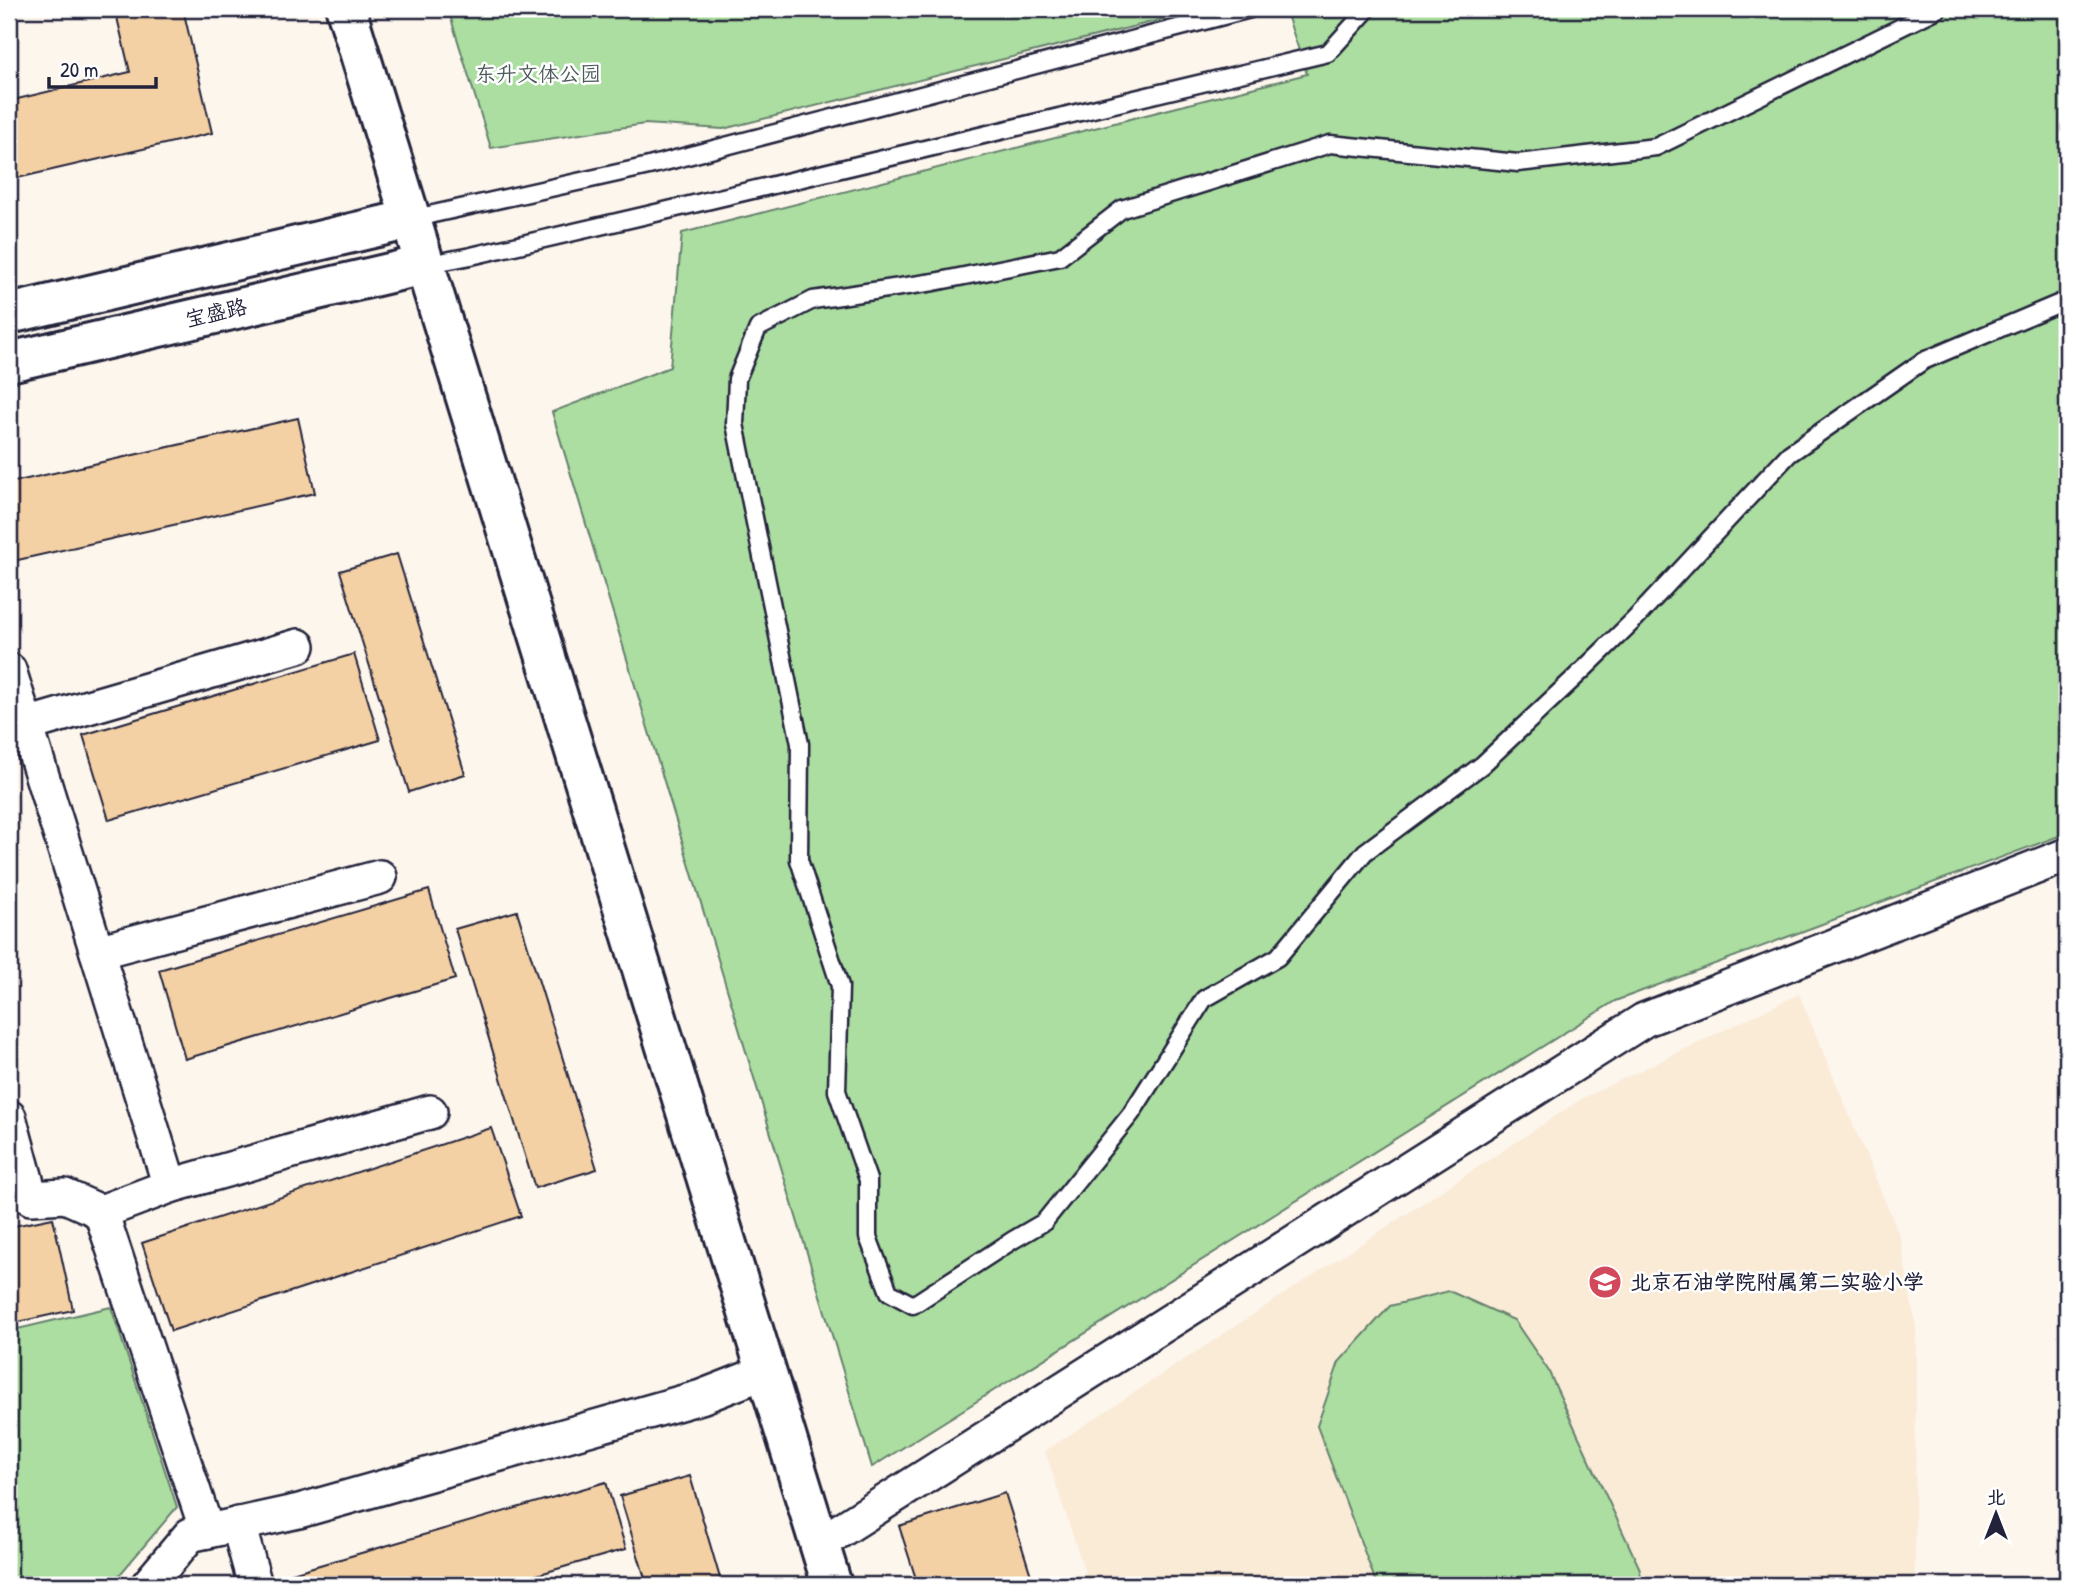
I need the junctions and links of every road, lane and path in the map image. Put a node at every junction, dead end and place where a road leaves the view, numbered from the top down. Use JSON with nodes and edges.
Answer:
{"nodes":[{"id":1,"x":346,"y":9,"type":"edge"},
{"id":2,"x":1250,"y":9,"type":"edge"},
{"id":3,"x":1938,"y":9,"type":"edge"},
{"id":4,"x":1366,"y":10,"type":"edge"},
{"id":5,"x":411,"y":219,"type":"junction"},
{"id":6,"x":424,"y":265,"type":"junction"},
{"id":7,"x":2067,"y":300,"type":"edge"},
{"id":8,"x":9,"y":314,"type":"edge"},
{"id":9,"x":9,"y":362,"type":"edge"},
{"id":10,"x":298,"y":646,"type":"dead end"},
{"id":11,"x":9,"y":670,"type":"edge"},
{"id":12,"x":26,"y":725,"type":"junction"},
{"id":13,"x":2067,"y":855,"type":"edge"},
{"id":14,"x":380,"y":877,"type":"dead end"},
{"id":15,"x":97,"y":952,"type":"junction"},
{"id":16,"x":430,"y":1112,"type":"dead end"},
{"id":17,"x":9,"y":1117,"type":"edge"},
{"id":18,"x":170,"y":1186,"type":"junction"},
{"id":19,"x":20,"y":1200,"type":"edge"},
{"id":20,"x":101,"y":1212,"type":"junction"},
{"id":21,"x":765,"y":1372,"type":"junction"},
{"id":22,"x":223,"y":1528,"type":"junction"},
{"id":23,"x":819,"y":1544,"type":"junction"},
{"id":24,"x":148,"y":1585,"type":"edge"},
{"id":25,"x":255,"y":1585,"type":"edge"},
{"id":26,"x":832,"y":1585,"type":"edge"}],
"edges":[{"from":1,"to":5,"type":"street"},
{"from":2,"to":5,"type":"lane"},
{"from":3,"to":7,"type":"lane"},
{"from":4,"to":6,"type":"lane"},
{"from":5,"to":6,"type":"street"},
{"from":5,"to":8,"type":"street"},
{"from":6,"to":9,"type":"street","name":"宝盛路"},
{"from":6,"to":21,"type":"street"},
{"from":10,"to":12,"type":"street"},
{"from":11,"to":12,"type":"street"},
{"from":12,"to":15,"type":"street"},
{"from":13,"to":23,"type":"street"},
{"from":14,"to":15,"type":"street"},
{"from":15,"to":18,"type":"street"},
{"from":16,"to":18,"type":"street"},
{"from":17,"to":19,"type":"street"},
{"from":18,"to":20,"type":"street"},
{"from":19,"to":20,"type":"street"},
{"from":20,"to":22,"type":"street"},
{"from":21,"to":22,"type":"street"},
{"from":21,"to":23,"type":"street"},
{"from":22,"to":24,"type":"street"},
{"from":22,"to":25,"type":"street"},
{"from":23,"to":26,"type":"street"}]}
